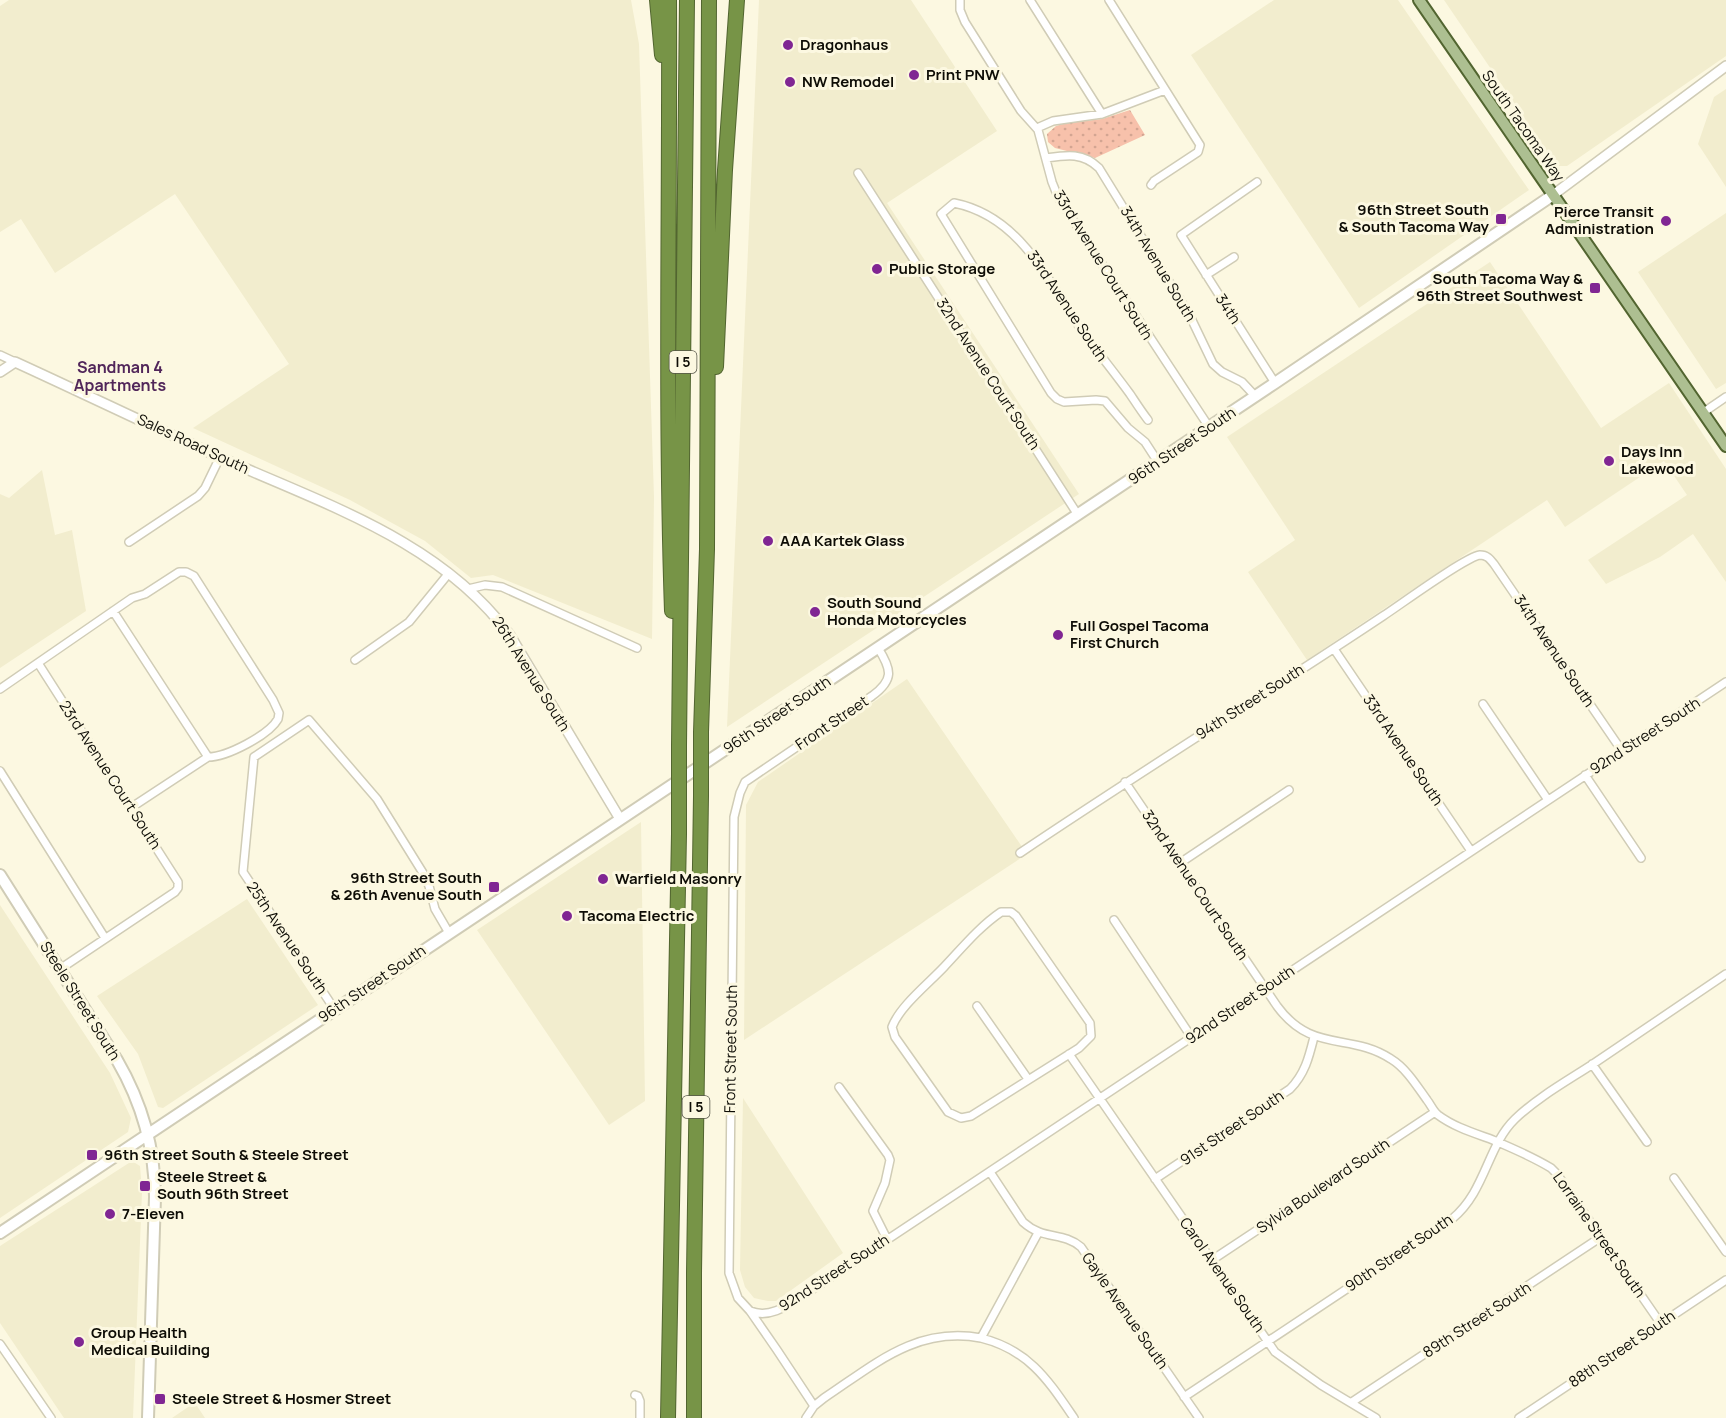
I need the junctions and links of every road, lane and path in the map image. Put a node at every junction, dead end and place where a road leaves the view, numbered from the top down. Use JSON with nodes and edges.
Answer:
{"nodes":[{"id":1,"x":657,"y":0,"type":"edge"},
{"id":2,"x":669,"y":0,"type":"edge"},
{"id":3,"x":687,"y":0,"type":"edge"},
{"id":4,"x":709,"y":0,"type":"edge"},
{"id":5,"x":737,"y":0,"type":"edge"},
{"id":6,"x":1030,"y":0,"type":"edge"},
{"id":7,"x":1109,"y":0,"type":"edge"},
{"id":8,"x":1419,"y":0,"type":"edge"},
{"id":9,"x":960,"y":2,"type":"edge"},
{"id":10,"x":1726,"y":66,"type":"edge"},
{"id":11,"x":1166,"y":90,"type":"junction"},
{"id":12,"x":1102,"y":114,"type":"junction"},
{"id":13,"x":1037,"y":128,"type":"junction"},
{"id":14,"x":670,"y":137,"type":"junction"},
{"id":15,"x":1046,"y":158,"type":"junction"},
{"id":16,"x":858,"y":173,"type":"dead end"},
{"id":17,"x":1257,"y":182,"type":"dead end"},
{"id":18,"x":1151,"y":185,"type":"dead end"},
{"id":19,"x":1553,"y":195,"type":"junction"},
{"id":20,"x":1234,"y":257,"type":"dead end"},
{"id":21,"x":1206,"y":275,"type":"junction"},
{"id":22,"x":0,"y":355,"type":"edge"},
{"id":23,"x":15,"y":362,"type":"junction"},
{"id":24,"x":0,"y":372,"type":"edge"},
{"id":25,"x":1275,"y":383,"type":"junction"},
{"id":26,"x":1256,"y":397,"type":"junction"},
{"id":27,"x":1726,"y":397,"type":"edge"},
{"id":28,"x":1704,"y":412,"type":"junction"},
{"id":29,"x":1148,"y":420,"type":"dead end"},
{"id":30,"x":1209,"y":427,"type":"junction"},
{"id":31,"x":1726,"y":446,"type":"edge"},
{"id":32,"x":220,"y":457,"type":"junction"},
{"id":33,"x":1158,"y":462,"type":"junction"},
{"id":34,"x":1078,"y":515,"type":"junction"},
{"id":35,"x":385,"y":532,"type":"joint"},
{"id":36,"x":129,"y":542,"type":"dead end"},
{"id":37,"x":707,"y":549,"type":"junction"},
{"id":38,"x":1482,"y":555,"type":"joint"},
{"id":39,"x":449,"y":573,"type":"junction"},
{"id":40,"x":468,"y":589,"type":"junction"},
{"id":41,"x":113,"y":611,"type":"junction"},
{"id":42,"x":637,"y":648,"type":"dead end"},
{"id":43,"x":878,"y":648,"type":"junction"},
{"id":44,"x":1334,"y":649,"type":"junction"},
{"id":45,"x":355,"y":660,"type":"dead end"},
{"id":46,"x":38,"y":663,"type":"junction"},
{"id":47,"x":1726,"y":682,"type":"edge"},
{"id":48,"x":0,"y":689,"type":"edge"},
{"id":49,"x":1483,"y":704,"type":"dead end"},
{"id":50,"x":680,"y":724,"type":"junction"},
{"id":51,"x":1622,"y":751,"type":"junction"},
{"id":52,"x":208,"y":757,"type":"junction"},
{"id":53,"x":0,"y":771,"type":"edge"},
{"id":54,"x":1585,"y":775,"type":"junction"},
{"id":55,"x":745,"y":782,"type":"joint"},
{"id":56,"x":1125,"y":782,"type":"junction"},
{"id":57,"x":1289,"y":790,"type":"dead end"},
{"id":58,"x":1548,"y":800,"type":"junction"},
{"id":59,"x":132,"y":807,"type":"junction"},
{"id":60,"x":620,"y":819,"type":"junction"},
{"id":61,"x":1471,"y":851,"type":"junction"},
{"id":62,"x":1020,"y":853,"type":"dead end"},
{"id":63,"x":1641,"y":858,"type":"dead end"},
{"id":64,"x":1180,"y":863,"type":"junction"},
{"id":65,"x":0,"y":874,"type":"edge"},
{"id":66,"x":1114,"y":920,"type":"dead end"},
{"id":67,"x":449,"y":933,"type":"junction"},
{"id":68,"x":105,"y":938,"type":"junction"},
{"id":69,"x":60,"y":969,"type":"junction"},
{"id":70,"x":1726,"y":974,"type":"edge"},
{"id":71,"x":1265,"y":988,"type":"junction"},
{"id":72,"x":977,"y":1006,"type":"dead end"},
{"id":73,"x":335,"y":1010,"type":"junction"},
{"id":74,"x":1314,"y":1037,"type":"junction"},
{"id":75,"x":1192,"y":1038,"type":"junction"},
{"id":76,"x":1069,"y":1054,"type":"junction"},
{"id":77,"x":1592,"y":1064,"type":"junction"},
{"id":78,"x":1028,"y":1078,"type":"junction"},
{"id":79,"x":839,"y":1087,"type":"dead end"},
{"id":80,"x":1101,"y":1098,"type":"junction"},
{"id":81,"x":1435,"y":1112,"type":"junction"},
{"id":82,"x":148,"y":1134,"type":"junction"},
{"id":83,"x":1647,"y":1142,"type":"dead end"},
{"id":84,"x":1499,"y":1143,"type":"junction"},
{"id":85,"x":990,"y":1172,"type":"junction"},
{"id":86,"x":1674,"y":1178,"type":"dead end"},
{"id":87,"x":1155,"y":1179,"type":"junction"},
{"id":88,"x":0,"y":1233,"type":"edge"},
{"id":89,"x":1038,"y":1233,"type":"junction"},
{"id":90,"x":1601,"y":1237,"type":"junction"},
{"id":91,"x":887,"y":1239,"type":"junction"},
{"id":92,"x":1726,"y":1252,"type":"edge"},
{"id":93,"x":1212,"y":1260,"type":"junction"},
{"id":94,"x":1726,"y":1280,"type":"edge"},
{"id":95,"x":750,"y":1311,"type":"junction"},
{"id":96,"x":1661,"y":1323,"type":"junction"},
{"id":97,"x":981,"y":1338,"type":"junction"},
{"id":98,"x":1267,"y":1341,"type":"junction"},
{"id":99,"x":0,"y":1344,"type":"edge"},
{"id":100,"x":635,"y":1395,"type":"dead end"},
{"id":101,"x":1184,"y":1397,"type":"junction"},
{"id":102,"x":1352,"y":1402,"type":"junction"},
{"id":103,"x":814,"y":1406,"type":"junction"},
{"id":104,"x":51,"y":1418,"type":"edge"},
{"id":105,"x":148,"y":1418,"type":"edge"},
{"id":106,"x":640,"y":1418,"type":"edge"},
{"id":107,"x":668,"y":1418,"type":"edge"},
{"id":108,"x":694,"y":1418,"type":"edge"},
{"id":109,"x":806,"y":1418,"type":"edge"},
{"id":110,"x":1074,"y":1418,"type":"edge"},
{"id":111,"x":1199,"y":1418,"type":"edge"},
{"id":112,"x":1376,"y":1418,"type":"edge"},
{"id":113,"x":1519,"y":1418,"type":"edge"}],
"edges":[{"from":1,"to":14,"type":"highway"},
{"from":2,"to":14,"type":"highway"},
{"from":3,"to":50,"type":"highway","number":"I 5"},
{"from":4,"to":37,"type":"highway","number":"I 5"},
{"from":5,"to":37,"type":"highway"},
{"from":6,"to":12,"type":"street"},
{"from":7,"to":11,"type":"street"},
{"from":8,"to":19,"type":"main road","name":"South Tacoma Way"},
{"from":9,"to":13,"type":"street","name":"33rd Avenue Court South"},
{"from":10,"to":19,"type":"street"},
{"from":11,"to":12,"type":"street"},
{"from":11,"to":18,"type":"street"},
{"from":12,"to":13,"type":"street"},
{"from":13,"to":15,"type":"street","name":"33rd Avenue Court South"},
{"from":14,"to":50,"type":"highway"},
{"from":15,"to":26,"type":"street","name":"34th Avenue South"},
{"from":15,"to":30,"type":"street","name":"33rd Avenue Court South"},
{"from":16,"to":34,"type":"street","name":"32nd Avenue Court South"},
{"from":17,"to":21,"type":"street","name":"34th"},
{"from":19,"to":25,"type":"main road","name":"96th Street South"},
{"from":19,"to":28,"type":"main road","name":"South Tacoma Way"},
{"from":20,"to":21,"type":"street"},
{"from":21,"to":25,"type":"street","name":"34th"},
{"from":22,"to":23,"type":"street","name":"Sales Road South"},
{"from":23,"to":24,"type":"street"},
{"from":23,"to":32,"type":"street","name":"Sales Road South"},
{"from":25,"to":26,"type":"main road","name":"96th Street South"},
{"from":26,"to":30,"type":"main road","name":"96th Street South"},
{"from":27,"to":28,"type":"street"},
{"from":28,"to":31,"type":"main road","name":"South Tacoma Way"},
{"from":29,"to":33,"type":"street","name":"33rd Avenue South"},
{"from":30,"to":33,"type":"main road","name":"96th Street South"},
{"from":32,"to":35,"type":"street","name":"Sales Road South"},
{"from":32,"to":36,"type":"street"},
{"from":33,"to":34,"type":"main road","name":"96th Street South"},
{"from":34,"to":43,"type":"main road","name":"96th Street South"},
{"from":35,"to":39,"type":"street","name":"26th Avenue South"},
{"from":37,"to":108,"type":"highway","number":"I 5","bridge":true},
{"from":38,"to":44,"type":"street","name":"94th Street South"},
{"from":38,"to":51,"type":"street","name":"34th Avenue South"},
{"from":39,"to":40,"type":"street","name":"26th Avenue South"},
{"from":39,"to":45,"type":"street"},
{"from":40,"to":42,"type":"street"},
{"from":40,"to":60,"type":"street","name":"26th Avenue South"},
{"from":41,"to":46,"type":"street"},
{"from":41,"to":52,"type":"street"},
{"from":41,"to":52,"type":"street"},
{"from":43,"to":55,"type":"street","name":"Front Street"},
{"from":43,"to":60,"type":"main road","name":"96th Street South"},
{"from":44,"to":56,"type":"street","name":"94th Street South"},
{"from":44,"to":61,"type":"street","name":"33rd Avenue South"},
{"from":46,"to":48,"type":"street"},
{"from":46,"to":59,"type":"street","name":"23rd Avenue Court South"},
{"from":47,"to":51,"type":"street","name":"92nd Street South"},
{"from":49,"to":58,"type":"street"},
{"from":50,"to":107,"type":"highway","number":"I 5","bridge":true},
{"from":51,"to":54,"type":"street","name":"92nd Street South"},
{"from":52,"to":59,"type":"street"},
{"from":53,"to":68,"type":"street"},
{"from":54,"to":58,"type":"street","name":"92nd Street South"},
{"from":54,"to":63,"type":"street"},
{"from":55,"to":95,"type":"street","name":"Front Street South"},
{"from":56,"to":62,"type":"street","name":"94th Street South"},
{"from":56,"to":64,"type":"street","name":"32nd Avenue Court South"},
{"from":57,"to":64,"type":"street"},
{"from":58,"to":61,"type":"street","name":"92nd Street South"},
{"from":59,"to":68,"type":"street","name":"23rd Avenue Court South"},
{"from":60,"to":67,"type":"main road","name":"96th Street South"},
{"from":61,"to":71,"type":"street","name":"92nd Street South"},
{"from":64,"to":71,"type":"street","name":"32nd Avenue Court South"},
{"from":65,"to":69,"type":"main road","name":"Steele Street South"},
{"from":66,"to":75,"type":"street"},
{"from":67,"to":73,"type":"main road","name":"96th Street South"},
{"from":67,"to":73,"type":"street","name":"25th Avenue South"},
{"from":68,"to":69,"type":"street"},
{"from":69,"to":82,"type":"main road","name":"Steele Street South"},
{"from":70,"to":77,"type":"street","name":"90th Street South"},
{"from":71,"to":74,"type":"street","name":"Lorraine Street South"},
{"from":71,"to":75,"type":"street","name":"92nd Street South"},
{"from":72,"to":78,"type":"street"},
{"from":73,"to":82,"type":"main road","name":"96th Street South"},
{"from":74,"to":81,"type":"street","name":"Lorraine Street South"},
{"from":74,"to":87,"type":"street","name":"91st Street South"},
{"from":75,"to":80,"type":"street","name":"92nd Street South"},
{"from":76,"to":78,"type":"street"},
{"from":76,"to":78,"type":"street"},
{"from":76,"to":80,"type":"street","name":"Carol Avenue South"},
{"from":77,"to":83,"type":"street"},
{"from":77,"to":84,"type":"street","name":"90th Street South"},
{"from":79,"to":91,"type":"street"},
{"from":80,"to":85,"type":"street","name":"92nd Street South"},
{"from":80,"to":87,"type":"street","name":"Carol Avenue South"},
{"from":81,"to":84,"type":"street","name":"Lorraine Street South"},
{"from":81,"to":93,"type":"street","name":"Sylvia Boulevard South"},
{"from":82,"to":88,"type":"main road","name":"96th Street South"},
{"from":82,"to":105,"type":"main road","name":"Steele Street South"},
{"from":84,"to":90,"type":"street","name":"Lorraine Street South"},
{"from":84,"to":98,"type":"street","name":"90th Street South"},
{"from":85,"to":89,"type":"street"},
{"from":85,"to":91,"type":"street","name":"92nd Street South"},
{"from":86,"to":92,"type":"street"},
{"from":87,"to":93,"type":"street","name":"Carol Avenue South"},
{"from":89,"to":97,"type":"street"},
{"from":89,"to":101,"type":"street","name":"Gayle Avenue South"},
{"from":90,"to":96,"type":"street","name":"Lorraine Street South"},
{"from":90,"to":102,"type":"street","name":"89th Street South"},
{"from":91,"to":95,"type":"street","name":"92nd Street South"},
{"from":93,"to":98,"type":"street","name":"Carol Avenue South"},
{"from":94,"to":96,"type":"street","name":"88th Street South"},
{"from":95,"to":103,"type":"street"},
{"from":96,"to":113,"type":"street","name":"88th Street South"},
{"from":97,"to":103,"type":"street"},
{"from":97,"to":110,"type":"street"},
{"from":98,"to":101,"type":"street","name":"90th Street South"},
{"from":98,"to":102,"type":"street","name":"Carol Avenue South"},
{"from":99,"to":104,"type":"street"},
{"from":100,"to":106,"type":"street"},
{"from":101,"to":111,"type":"street","name":"Gayle Avenue South"},
{"from":102,"to":112,"type":"street","name":"Carol Avenue South"},
{"from":103,"to":109,"type":"street"}]}
